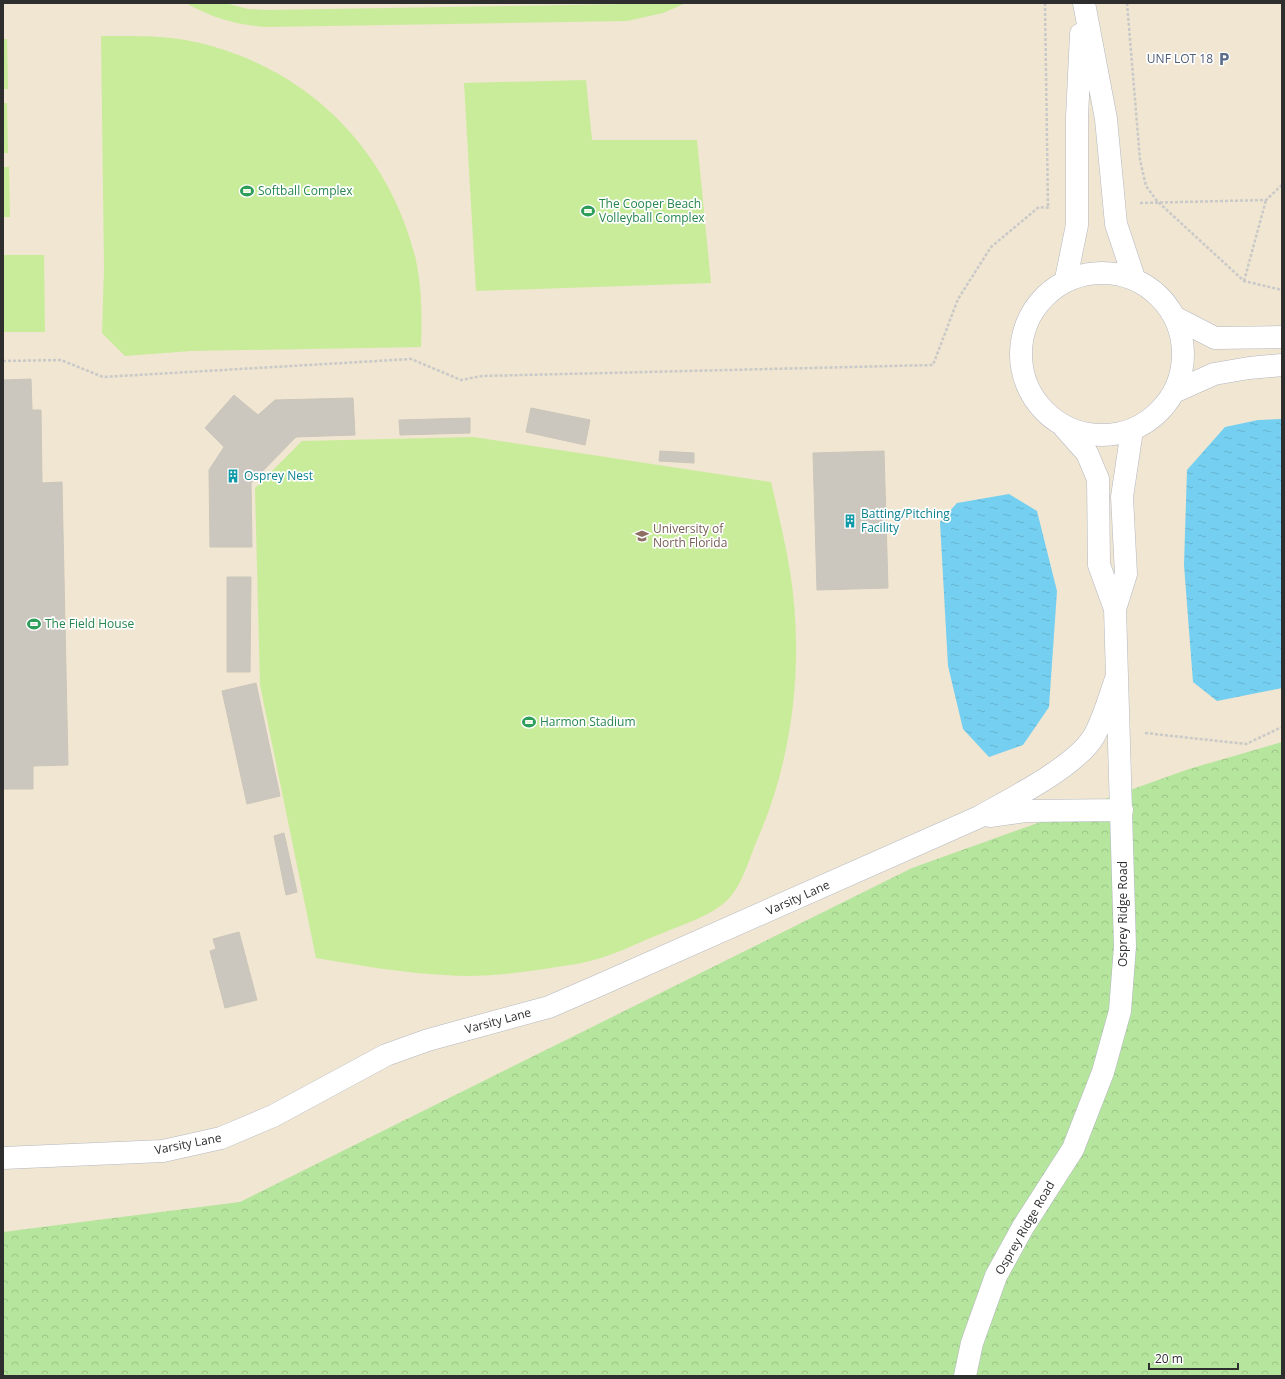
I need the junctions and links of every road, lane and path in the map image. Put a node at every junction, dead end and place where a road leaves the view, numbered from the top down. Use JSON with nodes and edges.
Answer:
{"nodes":[{"id":1,"x":1044,"y":3,"type":"edge"},
{"id":2,"x":1083,"y":3,"type":"edge"},
{"id":3,"x":1128,"y":3,"type":"edge"},
{"id":4,"x":1282,"y":185,"type":"edge"},
{"id":5,"x":1266,"y":200,"type":"junction"},
{"id":6,"x":1157,"y":201,"type":"junction"},
{"id":7,"x":1114,"y":206,"type":"junction"},
{"id":8,"x":1048,"y":208,"type":"junction"},
{"id":9,"x":1076,"y":208,"type":"junction"},
{"id":10,"x":1134,"y":278,"type":"junction"},
{"id":11,"x":1066,"y":279,"type":"junction"},
{"id":12,"x":1244,"y":281,"type":"junction"},
{"id":13,"x":1282,"y":290,"type":"edge"},
{"id":14,"x":1176,"y":318,"type":"junction"},
{"id":15,"x":1282,"y":337,"type":"edge"},
{"id":16,"x":3,"y":360,"type":"edge"},
{"id":17,"x":1282,"y":365,"type":"edge"},
{"id":18,"x":1174,"y":392,"type":"junction"},
{"id":19,"x":1063,"y":426,"type":"junction"},
{"id":20,"x":1132,"y":430,"type":"junction"},
{"id":21,"x":1115,"y":609,"type":"junction"},
{"id":22,"x":1117,"y":676,"type":"junction"},
{"id":23,"x":1282,"y":727,"type":"edge"},
{"id":24,"x":1119,"y":730,"type":"junction"},
{"id":25,"x":1122,"y":810,"type":"junction"},
{"id":26,"x":979,"y":817,"type":"junction"},
{"id":27,"x":3,"y":1158,"type":"edge"},
{"id":28,"x":965,"y":1376,"type":"edge"}],
"edges":[{"from":1,"to":8,"type":"path"},
{"from":2,"to":7,"type":"street"},
{"from":2,"to":9,"type":"street"},
{"from":3,"to":6,"type":"path"},
{"from":4,"to":5,"type":"path"},
{"from":5,"to":6,"type":"path"},
{"from":5,"to":12,"type":"path"},
{"from":6,"to":7,"type":"path"},
{"from":6,"to":12,"type":"path"},
{"from":7,"to":10,"type":"street"},
{"from":8,"to":9,"type":"path"},
{"from":8,"to":16,"type":"path"},
{"from":9,"to":11,"type":"street"},
{"from":10,"to":11,"type":"street"},
{"from":10,"to":14,"type":"street"},
{"from":11,"to":19,"type":"street"},
{"from":12,"to":13,"type":"path"},
{"from":14,"to":15,"type":"street"},
{"from":14,"to":18,"type":"street"},
{"from":17,"to":18,"type":"street"},
{"from":18,"to":20,"type":"street"},
{"from":19,"to":20,"type":"street"},
{"from":19,"to":21,"type":"street"},
{"from":20,"to":21,"type":"street"},
{"from":21,"to":22,"type":"street","name":"Osprey Ridge Road"},
{"from":22,"to":24,"type":"street","name":"Osprey Ridge Road"},
{"from":22,"to":26,"type":"street","name":"Varsity Lane"},
{"from":23,"to":24,"type":"path"},
{"from":24,"to":25,"type":"street","name":"Osprey Ridge Road"},
{"from":25,"to":26,"type":"street","name":"Varsity Lane"},
{"from":25,"to":28,"type":"street","name":"Osprey Ridge Road"},
{"from":26,"to":27,"type":"street","name":"Varsity Lane"}]}
